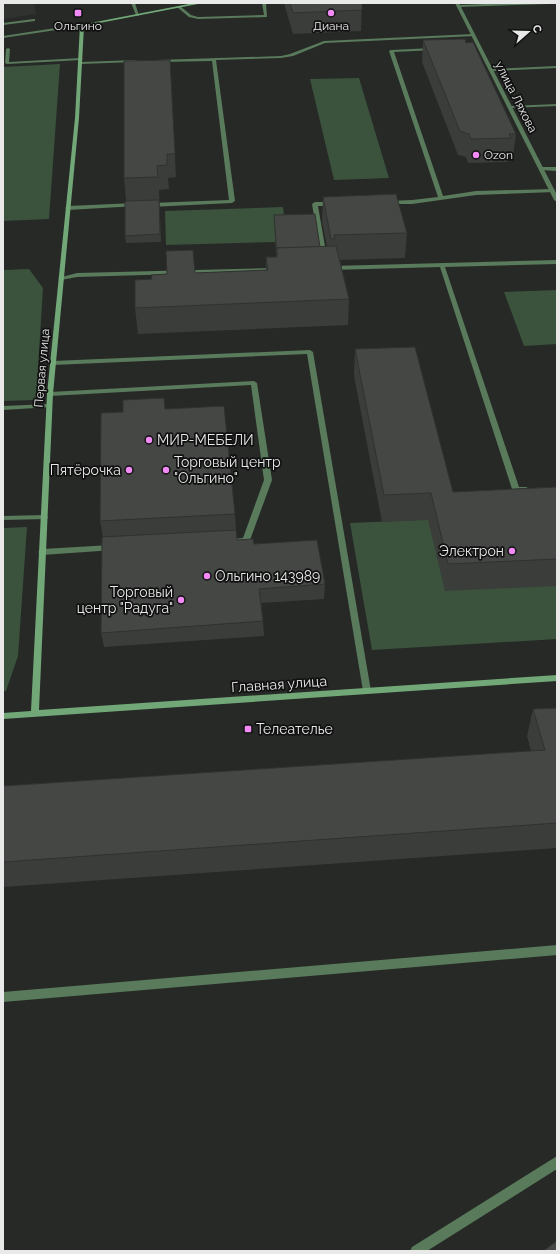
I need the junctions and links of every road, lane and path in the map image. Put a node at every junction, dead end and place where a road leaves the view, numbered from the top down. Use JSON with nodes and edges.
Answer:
{"nodes":[{"id":1,"x":133,"y":3,"type":"edge"},
{"id":2,"x":201,"y":3,"type":"edge"},
{"id":3,"x":264,"y":3,"type":"edge"},
{"id":4,"x":549,"y":3,"type":"edge"},
{"id":5,"x":458,"y":4,"type":"edge"},
{"id":6,"x":179,"y":7,"type":"junction"},
{"id":7,"x":138,"y":15,"type":"junction"},
{"id":8,"x":34,"y":20,"type":"dead end"},
{"id":9,"x":3,"y":24,"type":"edge"},
{"id":10,"x":82,"y":25,"type":"junction"},
{"id":11,"x":473,"y":35,"type":"junction"},
{"id":12,"x":3,"y":37,"type":"edge"},
{"id":13,"x":8,"y":48,"type":"dead end"},
{"id":14,"x":472,"y":48,"type":"edge"},
{"id":15,"x":480,"y":48,"type":"junction"},
{"id":16,"x":435,"y":49,"type":"edge"},
{"id":17,"x":214,"y":59,"type":"junction"},
{"id":18,"x":81,"y":61,"type":"junction"},
{"id":19,"x":138,"y":61,"type":"edge"},
{"id":20,"x":154,"y":61,"type":"edge"},
{"id":21,"x":557,"y":67,"type":"edge"},
{"id":22,"x":491,"y":70,"type":"junction"},
{"id":23,"x":557,"y":105,"type":"edge"},
{"id":24,"x":510,"y":107,"type":"junction"},
{"id":25,"x":542,"y":169,"type":"junction"},
{"id":26,"x":557,"y":169,"type":"edge"},
{"id":27,"x":553,"y":191,"type":"junction"},
{"id":28,"x":441,"y":198,"type":"junction"},
{"id":29,"x":557,"y":200,"type":"edge"},
{"id":30,"x":382,"y":203,"type":"edge"},
{"id":31,"x":337,"y":204,"type":"edge"},
{"id":32,"x":68,"y":208,"type":"junction"},
{"id":33,"x":325,"y":261,"type":"edge"},
{"id":34,"x":557,"y":262,"type":"edge"},
{"id":35,"x":442,"y":265,"type":"junction"},
{"id":36,"x":326,"y":268,"type":"edge"},
{"id":37,"x":279,"y":270,"type":"edge"},
{"id":38,"x":61,"y":278,"type":"junction"},
{"id":39,"x":53,"y":363,"type":"junction"},
{"id":40,"x":50,"y":394,"type":"junction"},
{"id":41,"x":49,"y":406,"type":"junction"},
{"id":42,"x":3,"y":408,"type":"edge"},
{"id":43,"x":536,"y":488,"type":"edge"},
{"id":44,"x":44,"y":517,"type":"junction"},
{"id":45,"x":3,"y":518,"type":"edge"},
{"id":46,"x":230,"y":541,"type":"edge"},
{"id":47,"x":115,"y":548,"type":"edge"},
{"id":48,"x":42,"y":552,"type":"junction"},
{"id":49,"x":557,"y":678,"type":"edge"},
{"id":50,"x":367,"y":691,"type":"junction"},
{"id":51,"x":35,"y":714,"type":"junction"},
{"id":52,"x":3,"y":716,"type":"edge"},
{"id":53,"x":557,"y":950,"type":"edge"},
{"id":54,"x":3,"y":997,"type":"edge"},
{"id":55,"x":557,"y":1162,"type":"edge"},
{"id":56,"x":416,"y":1251,"type":"edge"}],
"edges":[{"from":1,"to":7,"type":"street"},
{"from":2,"to":6,"type":"street"},
{"from":3,"to":6,"type":"street"},
{"from":4,"to":5,"type":"street"},
{"from":5,"to":11,"type":"street","name":"улица Ляхова"},
{"from":6,"to":7,"type":"street"},
{"from":7,"to":10,"type":"street"},
{"from":8,"to":9,"type":"street"},
{"from":10,"to":12,"type":"street"},
{"from":10,"to":18,"type":"street","name":"Первая улица"},
{"from":11,"to":15,"type":"street","name":"улица Ляхова"},
{"from":11,"to":17,"type":"street"},
{"from":13,"to":18,"type":"street"},
{"from":14,"to":15,"type":"street"},
{"from":15,"to":22,"type":"street","name":"улица Ляхова"},
{"from":16,"to":28,"type":"street"},
{"from":17,"to":20,"type":"street"},
{"from":17,"to":32,"type":"street"},
{"from":18,"to":19,"type":"street"},
{"from":18,"to":32,"type":"street","name":"Первая улица"},
{"from":21,"to":22,"type":"street"},
{"from":22,"to":24,"type":"street","name":"улица Ляхова"},
{"from":23,"to":24,"type":"street"},
{"from":24,"to":25,"type":"street","name":"улица Ляхова"},
{"from":25,"to":26,"type":"street"},
{"from":25,"to":27,"type":"street","name":"улица Ляхова"},
{"from":27,"to":28,"type":"street"},
{"from":27,"to":29,"type":"street","name":"улица Ляхова"},
{"from":28,"to":30,"type":"street"},
{"from":31,"to":33,"type":"street"},
{"from":32,"to":38,"type":"street","name":"Первая улица"},
{"from":34,"to":35,"type":"street"},
{"from":35,"to":36,"type":"street"},
{"from":35,"to":43,"type":"street"},
{"from":37,"to":38,"type":"street"},
{"from":38,"to":39,"type":"street","name":"Первая улица"},
{"from":39,"to":40,"type":"street","name":"Первая улица"},
{"from":39,"to":50,"type":"street"},
{"from":40,"to":41,"type":"street","name":"Первая улица"},
{"from":40,"to":46,"type":"street"},
{"from":41,"to":42,"type":"street"},
{"from":41,"to":44,"type":"street","name":"Первая улица"},
{"from":44,"to":45,"type":"street"},
{"from":44,"to":48,"type":"street","name":"Первая улица"},
{"from":47,"to":48,"type":"street"},
{"from":48,"to":51,"type":"street","name":"Первая улица"},
{"from":49,"to":50,"type":"street","name":"Главная улица"},
{"from":50,"to":51,"type":"street","name":"Главная улица"},
{"from":51,"to":52,"type":"street","name":"Главная улица"},
{"from":53,"to":54,"type":"street"},
{"from":55,"to":56,"type":"street"}]}
